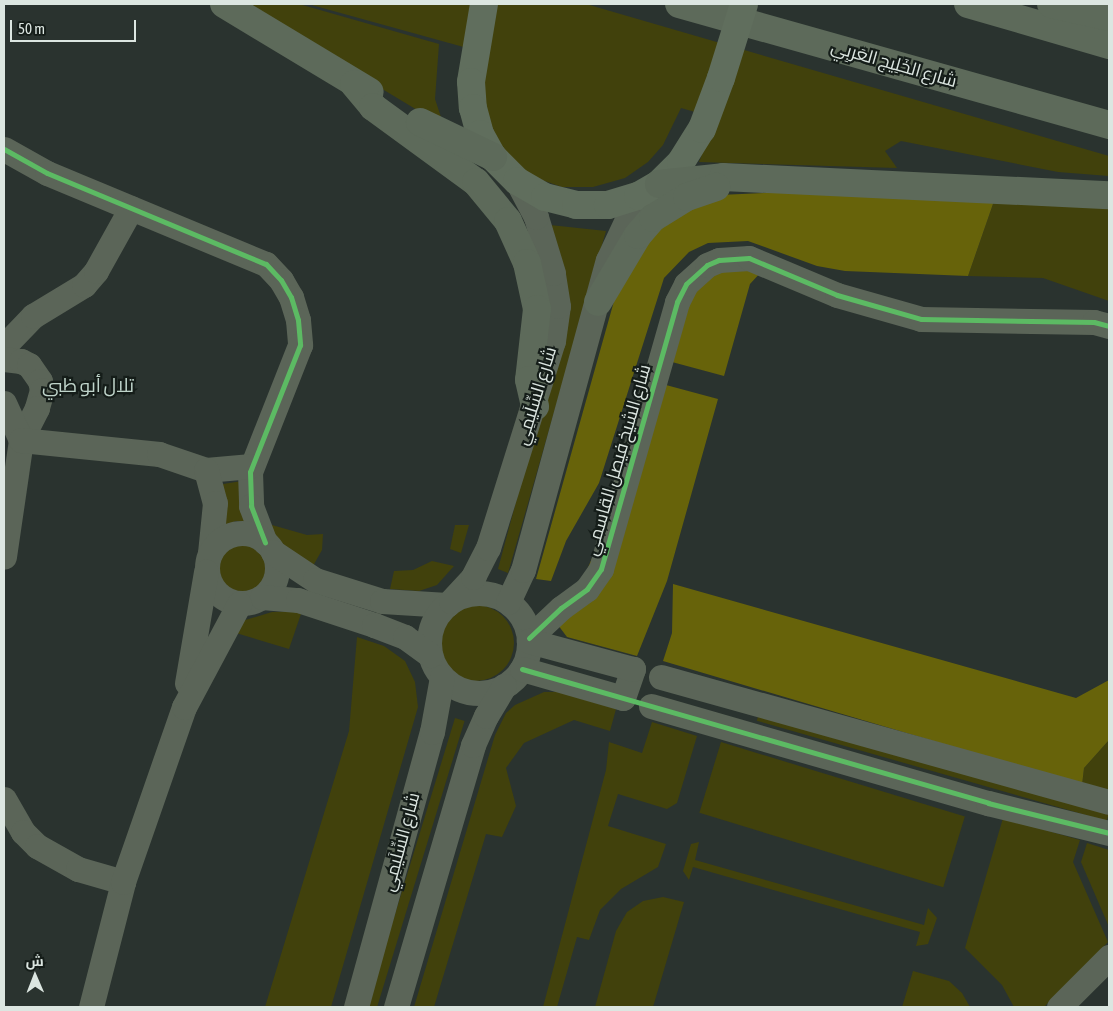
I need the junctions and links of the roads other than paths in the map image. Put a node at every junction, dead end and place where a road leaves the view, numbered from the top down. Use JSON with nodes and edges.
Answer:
{"nodes":[{"id":1,"x":224,"y":4,"type":"edge"},
{"id":2,"x":484,"y":4,"type":"edge"},
{"id":3,"x":679,"y":4,"type":"edge"},
{"id":4,"x":744,"y":4,"type":"edge"},
{"id":5,"x":968,"y":4,"type":"edge"},
{"id":6,"x":1051,"y":4,"type":"edge"},
{"id":7,"x":1109,"y":17,"type":"edge"},
{"id":8,"x":1109,"y":45,"type":"edge"},
{"id":9,"x":354,"y":84,"type":"junction"},
{"id":10,"x":1109,"y":125,"type":"edge"},
{"id":11,"x":4,"y":150,"type":"edge"},
{"id":12,"x":493,"y":157,"type":"junction"},
{"id":13,"x":751,"y":178,"type":"junction"},
{"id":14,"x":517,"y":181,"type":"junction"},
{"id":15,"x":649,"y":190,"type":"junction"},
{"id":16,"x":1109,"y":195,"type":"edge"},
{"id":17,"x":130,"y":208,"type":"junction"},
{"id":18,"x":598,"y":302,"type":"junction"},
{"id":19,"x":1109,"y":326,"type":"edge"},
{"id":20,"x":4,"y":346,"type":"edge"},
{"id":21,"x":4,"y":359,"type":"edge"},
{"id":22,"x":4,"y":403,"type":"edge"},
{"id":23,"x":535,"y":406,"type":"junction"},
{"id":24,"x":21,"y":440,"type":"junction"},
{"id":25,"x":251,"y":466,"type":"junction"},
{"id":26,"x":206,"y":470,"type":"junction"},
{"id":27,"x":269,"y":547,"type":"junction"},
{"id":28,"x":4,"y":557,"type":"edge"},
{"id":29,"x":208,"y":563,"type":"junction"},
{"id":30,"x":251,"y":600,"type":"junction"},
{"id":31,"x":449,"y":603,"type":"junction"},
{"id":32,"x":510,"y":605,"type":"junction"},
{"id":33,"x":561,"y":608,"type":"junction"},
{"id":34,"x":529,"y":640,"type":"junction"},
{"id":35,"x":430,"y":655,"type":"junction"},
{"id":36,"x":442,"y":677,"type":"junction"},
{"id":37,"x":661,"y":677,"type":"dead end"},
{"id":38,"x":513,"y":678,"type":"junction"},
{"id":39,"x":651,"y":706,"type":"dead end"},
{"id":40,"x":184,"y":707,"type":"junction"},
{"id":41,"x":4,"y":799,"type":"edge"},
{"id":42,"x":1109,"y":802,"type":"edge"},
{"id":43,"x":1109,"y":833,"type":"edge"},
{"id":44,"x":123,"y":882,"type":"junction"},
{"id":45,"x":1109,"y":957,"type":"edge"},
{"id":46,"x":91,"y":1007,"type":"edge"},
{"id":47,"x":356,"y":1007,"type":"edge"},
{"id":48,"x":396,"y":1007,"type":"edge"},
{"id":49,"x":1059,"y":1007,"type":"edge"}],
"edges":[{"from":1,"to":9,"type":"highway"},
{"from":2,"to":12,"type":"main road"},
{"from":3,"to":10,"type":"highway","name":"شارع الخَلِيج العَربِي"},
{"from":4,"to":15,"type":"main road","bridge":true},
{"from":5,"to":8,"type":"highway"},
{"from":6,"to":7,"type":"highway"},
{"from":9,"to":12,"type":"highway"},
{"from":9,"to":23,"type":"highway"},
{"from":11,"to":17,"type":"street"},
{"from":12,"to":14,"type":"main road"},
{"from":13,"to":15,"type":"highway"},
{"from":13,"to":16,"type":"highway"},
{"from":13,"to":18,"type":"highway"},
{"from":14,"to":15,"type":"main road"},
{"from":14,"to":23,"type":"street","name":"شارع السِّلَيمِي"},
{"from":15,"to":18,"type":"street","name":"شارع السِّلَيمِي"},
{"from":17,"to":20,"type":"street"},
{"from":17,"to":25,"type":"street"},
{"from":18,"to":32,"type":"street","name":"شارع السِّلَيمِي"},
{"from":19,"to":33,"type":"street","name":"شارع الشيخ فيصل القاسمي"},
{"from":21,"to":24,"type":"street"},
{"from":22,"to":24,"type":"street"},
{"from":23,"to":31,"type":"street","name":"شارع السِّلَيمِي"},
{"from":24,"to":26,"type":"street"},
{"from":24,"to":28,"type":"street"},
{"from":25,"to":26,"type":"street"},
{"from":25,"to":27,"type":"street"},
{"from":26,"to":29,"type":"street"},
{"from":27,"to":29,"type":"street"},
{"from":27,"to":30,"type":"street"},
{"from":27,"to":31,"type":"street"},
{"from":29,"to":30,"type":"street"},
{"from":29,"to":40,"type":"street"},
{"from":30,"to":35,"type":"street"},
{"from":30,"to":40,"type":"street"},
{"from":31,"to":32,"type":"street"},
{"from":31,"to":35,"type":"street"},
{"from":32,"to":33,"type":"street"},
{"from":32,"to":34,"type":"street"},
{"from":33,"to":34,"type":"street","name":"شارع الشيخ فيصل القاسمي"},
{"from":34,"to":38,"type":"street"},
{"from":34,"to":38,"type":"street"},
{"from":35,"to":36,"type":"street"},
{"from":36,"to":38,"type":"street"},
{"from":36,"to":47,"type":"street","name":"شارع السِّلَيمِي"},
{"from":37,"to":42,"type":"street"},
{"from":38,"to":48,"type":"street"},
{"from":39,"to":43,"type":"street"},
{"from":40,"to":44,"type":"street"},
{"from":41,"to":44,"type":"street"},
{"from":44,"to":46,"type":"street"},
{"from":45,"to":49,"type":"street"}]}
